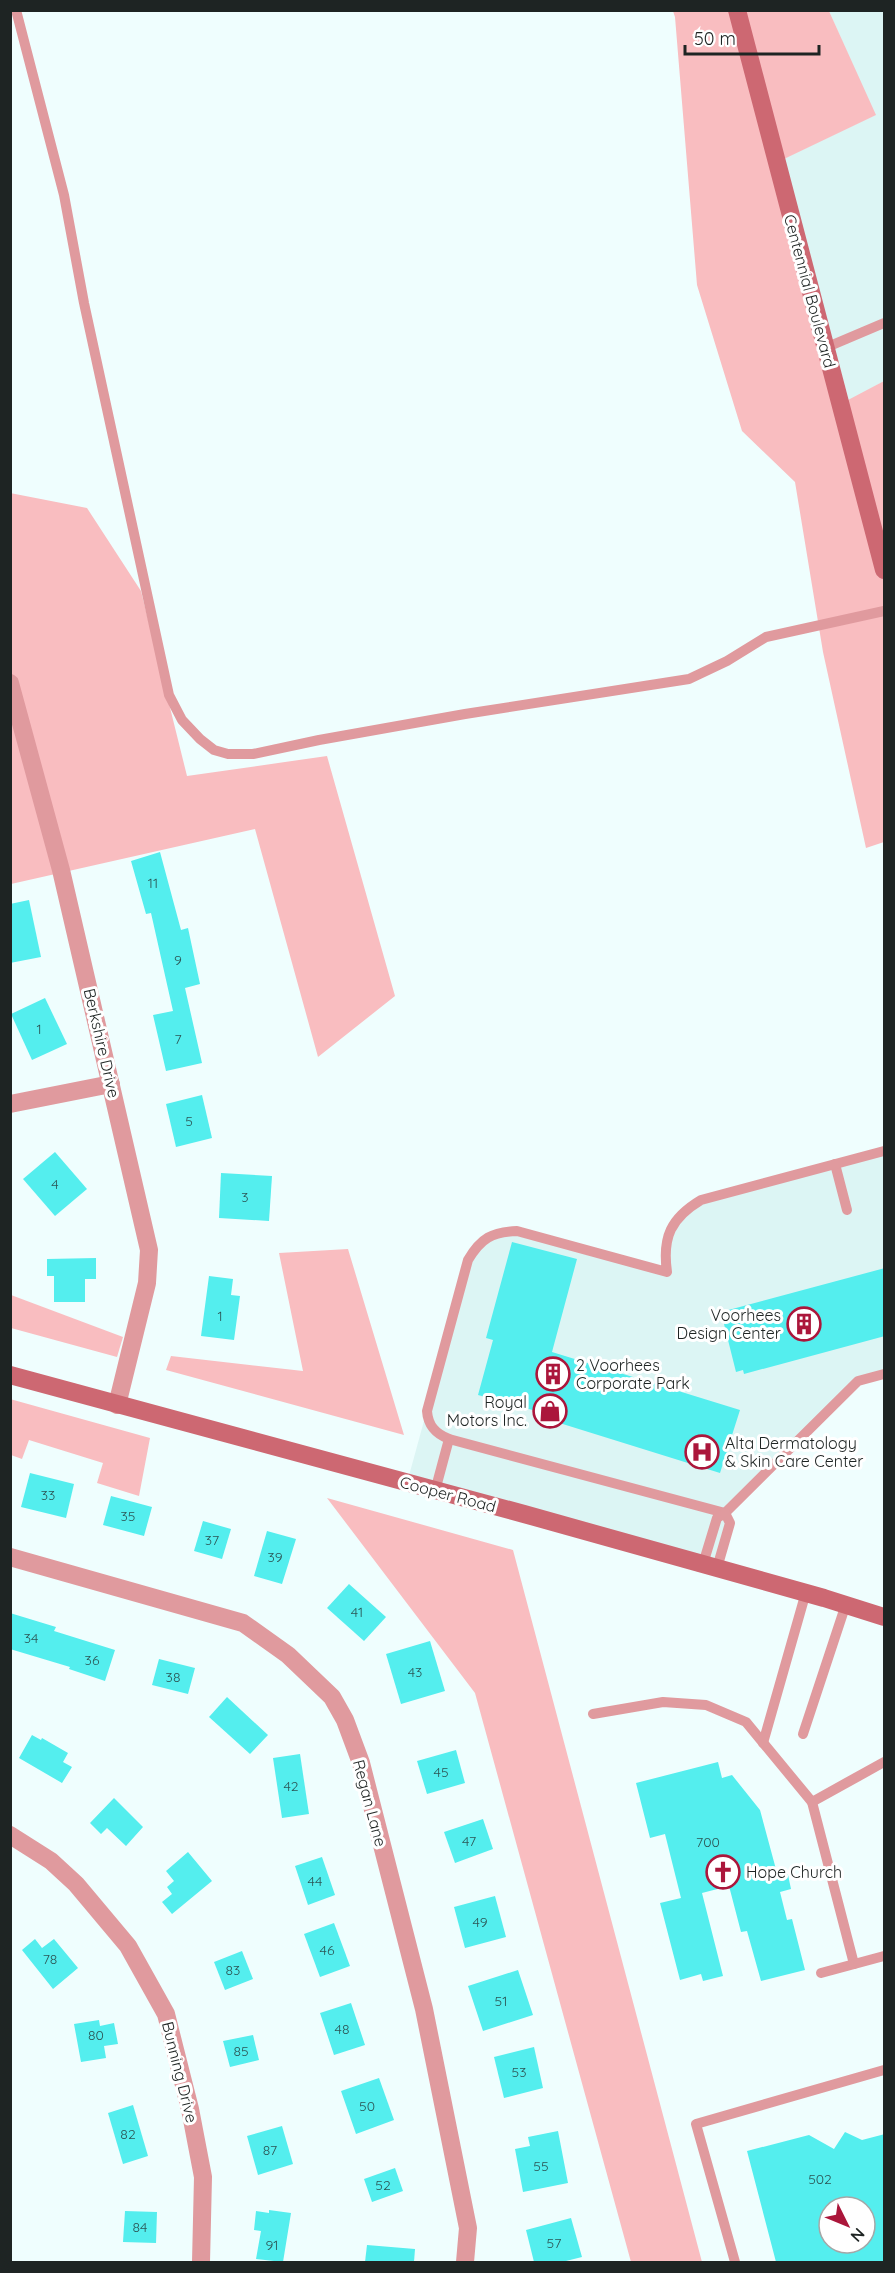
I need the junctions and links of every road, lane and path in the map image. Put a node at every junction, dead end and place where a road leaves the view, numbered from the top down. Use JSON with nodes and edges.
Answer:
{"nodes":[{"id":1,"x":16,"y":10,"type":"edge"},
{"id":2,"x":737,"y":10,"type":"edge"},
{"id":3,"x":885,"y":322,"type":"edge"},
{"id":4,"x":825,"y":348,"type":"junction"},
{"id":5,"x":885,"y":570,"type":"edge"},
{"id":6,"x":885,"y":611,"type":"edge"},
{"id":7,"x":10,"y":683,"type":"edge"},
{"id":8,"x":111,"y":1084,"type":"junction"},
{"id":9,"x":10,"y":1104,"type":"edge"},
{"id":10,"x":885,"y":1151,"type":"edge"},
{"id":11,"x":835,"y":1164,"type":"junction"},
{"id":12,"x":847,"y":1210,"type":"dead end"},
{"id":13,"x":885,"y":1374,"type":"edge"},
{"id":14,"x":10,"y":1375,"type":"edge"},
{"id":15,"x":117,"y":1405,"type":"junction"},
{"id":16,"x":449,"y":1439,"type":"junction"},
{"id":17,"x":435,"y":1491,"type":"junction"},
{"id":18,"x":725,"y":1513,"type":"junction"},
{"id":19,"x":10,"y":1557,"type":"edge"},
{"id":20,"x":710,"y":1566,"type":"junction"},
{"id":21,"x":806,"y":1593,"type":"junction"},
{"id":22,"x":846,"y":1604,"type":"junction"},
{"id":23,"x":885,"y":1617,"type":"edge"},
{"id":24,"x":593,"y":1714,"type":"dead end"},
{"id":25,"x":804,"y":1734,"type":"dead end"},
{"id":26,"x":763,"y":1743,"type":"junction"},
{"id":27,"x":885,"y":1762,"type":"edge"},
{"id":28,"x":812,"y":1802,"type":"junction"},
{"id":29,"x":10,"y":1835,"type":"edge"},
{"id":30,"x":885,"y":1956,"type":"edge"},
{"id":31,"x":854,"y":1964,"type":"junction"},
{"id":32,"x":821,"y":1973,"type":"dead end"},
{"id":33,"x":885,"y":2070,"type":"edge"},
{"id":34,"x":201,"y":2262,"type":"edge"},
{"id":35,"x":465,"y":2262,"type":"edge"},
{"id":36,"x":735,"y":2262,"type":"edge"}],
"edges":[{"from":1,"to":6,"type":"lane"},
{"from":2,"to":4,"type":"street","name":"Centennial Boulevard"},
{"from":3,"to":4,"type":"lane"},
{"from":4,"to":5,"type":"street","name":"Centennial Boulevard"},
{"from":7,"to":8,"type":"street","name":"Berkshire Drive"},
{"from":8,"to":9,"type":"street"},
{"from":8,"to":15,"type":"street","name":"Berkshire Drive"},
{"from":10,"to":11,"type":"lane"},
{"from":11,"to":12,"type":"lane"},
{"from":11,"to":16,"type":"lane"},
{"from":13,"to":18,"type":"lane"},
{"from":14,"to":15,"type":"street","name":"Cooper Road"},
{"from":15,"to":17,"type":"street","name":"Cooper Road"},
{"from":16,"to":17,"type":"lane"},
{"from":16,"to":18,"type":"lane"},
{"from":17,"to":20,"type":"street","name":"Cooper Road"},
{"from":18,"to":20,"type":"lane"},
{"from":19,"to":35,"type":"street","name":"Regan Lane"},
{"from":20,"to":21,"type":"street","name":"Cooper Road"},
{"from":21,"to":22,"type":"street","name":"Cooper Road"},
{"from":21,"to":26,"type":"lane"},
{"from":22,"to":23,"type":"street","name":"Cooper Road"},
{"from":22,"to":25,"type":"lane"},
{"from":24,"to":26,"type":"lane"},
{"from":26,"to":28,"type":"lane"},
{"from":27,"to":28,"type":"lane"},
{"from":28,"to":31,"type":"lane"},
{"from":29,"to":34,"type":"street","name":"Bunning Drive"},
{"from":30,"to":31,"type":"lane"},
{"from":31,"to":32,"type":"lane"},
{"from":33,"to":36,"type":"lane"}]}
